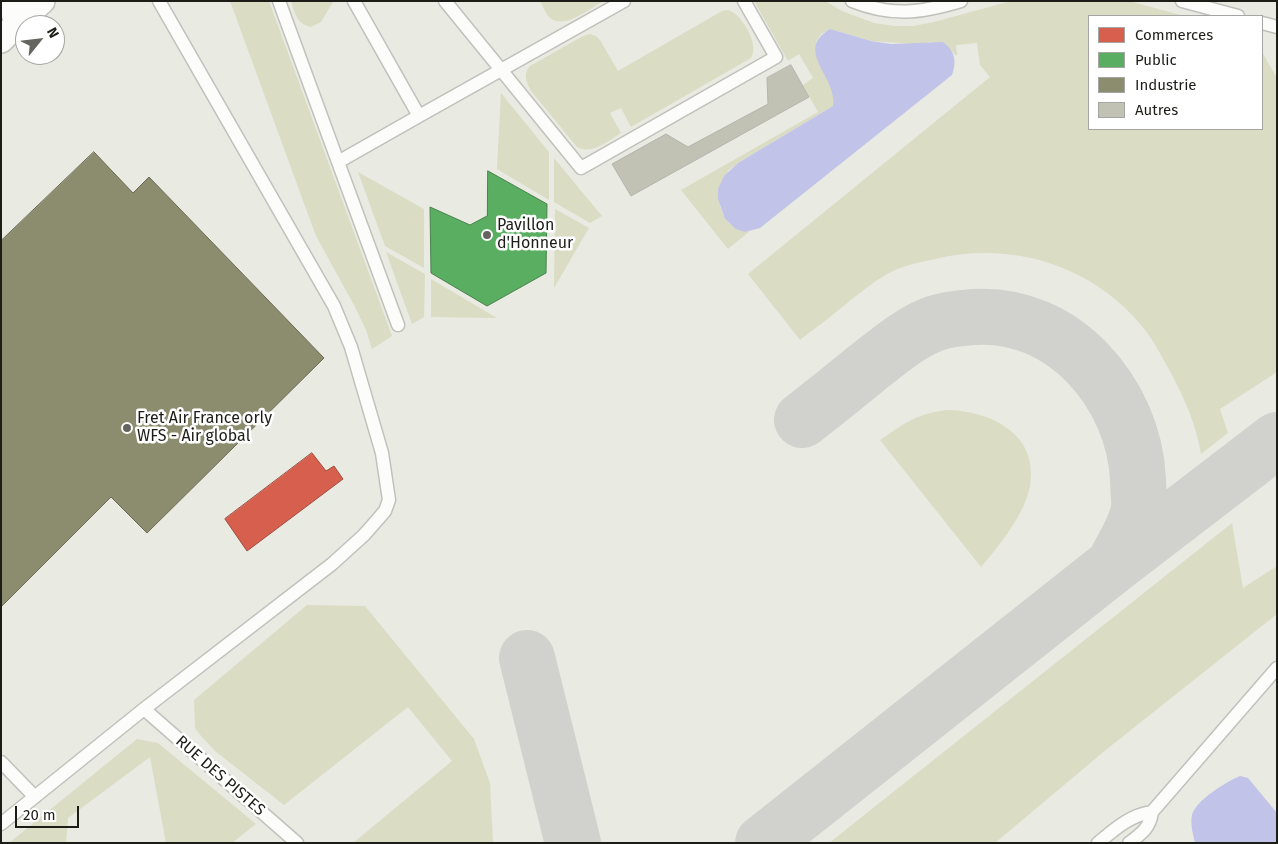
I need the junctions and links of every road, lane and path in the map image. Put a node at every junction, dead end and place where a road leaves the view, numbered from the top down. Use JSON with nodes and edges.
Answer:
{"nodes":[{"id":1,"x":42,"y":1,"type":"edge"},
{"id":2,"x":159,"y":1,"type":"edge"},
{"id":3,"x":279,"y":1,"type":"edge"},
{"id":4,"x":354,"y":1,"type":"edge"},
{"id":5,"x":445,"y":1,"type":"edge"},
{"id":6,"x":624,"y":1,"type":"edge"},
{"id":7,"x":744,"y":1,"type":"edge"},
{"id":8,"x":852,"y":1,"type":"edge"},
{"id":9,"x":961,"y":1,"type":"edge"},
{"id":10,"x":1182,"y":1,"type":"edge"},
{"id":11,"x":1234,"y":15,"type":"edge"},
{"id":12,"x":10,"y":22,"type":"edge"},
{"id":13,"x":1263,"y":23,"type":"edge"},
{"id":14,"x":1277,"y":27,"type":"edge"},
{"id":15,"x":501,"y":70,"type":"junction"},
{"id":16,"x":419,"y":116,"type":"junction"},
{"id":17,"x":338,"y":162,"type":"junction"},
{"id":18,"x":398,"y":325,"type":"dead end"},
{"id":19,"x":1276,"y":671,"type":"edge"},
{"id":20,"x":144,"y":709,"type":"junction"},
{"id":21,"x":1,"y":762,"type":"edge"},
{"id":22,"x":35,"y":797,"type":"junction"},
{"id":23,"x":1152,"y":812,"type":"junction"},
{"id":24,"x":1,"y":824,"type":"edge"},
{"id":25,"x":297,"y":843,"type":"edge"},
{"id":26,"x":1098,"y":843,"type":"edge"},
{"id":27,"x":1130,"y":843,"type":"edge"}],
"edges":[{"from":1,"to":12,"type":"street"},
{"from":2,"to":20,"type":"lane"},
{"from":3,"to":17,"type":"lane"},
{"from":4,"to":16,"type":"lane"},
{"from":5,"to":15,"type":"lane"},
{"from":6,"to":15,"type":"lane"},
{"from":7,"to":15,"type":"lane"},
{"from":8,"to":9,"type":"lane"},
{"from":10,"to":11,"type":"lane"},
{"from":13,"to":14,"type":"lane"},
{"from":15,"to":16,"type":"lane"},
{"from":16,"to":17,"type":"lane"},
{"from":17,"to":18,"type":"lane"},
{"from":19,"to":23,"type":"lane"},
{"from":20,"to":22,"type":"lane"},
{"from":20,"to":25,"type":"lane","name":"RUE DES PISTES"},
{"from":21,"to":22,"type":"lane"},
{"from":22,"to":24,"type":"lane"},
{"from":23,"to":26,"type":"lane"},
{"from":23,"to":27,"type":"lane"}]}
